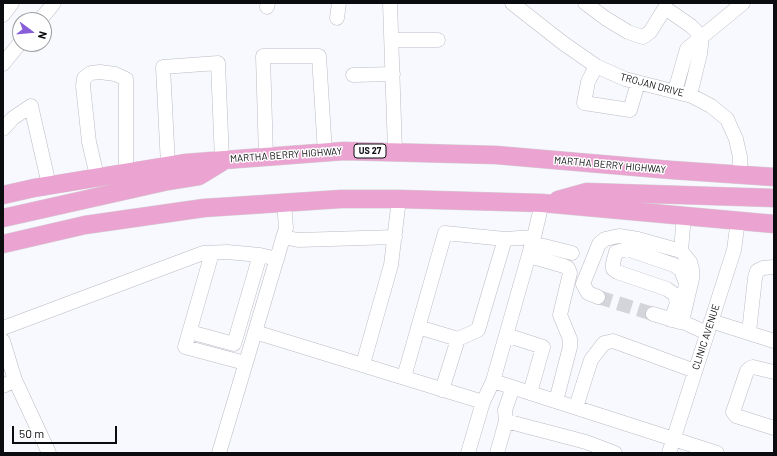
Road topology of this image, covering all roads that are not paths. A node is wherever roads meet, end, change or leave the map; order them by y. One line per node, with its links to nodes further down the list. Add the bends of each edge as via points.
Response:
1 (12, 3): 9 (street)
2 (54, 3): 8 (street)
3 (339, 3): 10 (street)
4 (390, 3): 12 (street)
5 (513, 3): 16 (street, TROJAN DRIVE)
6 (586, 3): 11 (street, via 628,32 643,37 650,32 666,8)
7 (743, 3): 11 (street)
8 (47, 12)
9 (3, 15)
10 (337, 18)
11 (702, 37): 20 (street, via 687,49); 21 (street)
12 (392, 40): 13 (street); 17 (street)
13 (438, 40)
14 (13, 52): 15 (street)
15 (3, 64)
16 (596, 66): 19 (street, TROJAN DRIVE); 19 (street, via 588,82 584,103 630,110)
17 (393, 74): 18 (street); 23 (street)
18 (353, 75)
19 (638, 82): 20 (street, TROJAN DRIVE)
20 (675, 92): 21 (street, TROJAN DRIVE)
21 (690, 95): 29 (street, TROJAN DRIVE, via 711,106 727,119 736,139)
22 (3, 129): 32 (street, via 12,118 31,106)
23 (395, 152): 24 (main road, MARTHA BERRY HIGHWAY / US 27); 29 (main road, MARTHA BERRY HIGHWAY / US 27, via 496,155)
24 (325, 153): 25 (main road, MARTHA BERRY HIGHWAY / US 27); 25 (street, via 319,56 263,56)
25 (266, 157): 26 (main road, MARTHA BERRY HIGHWAY / US 27)
26 (224, 160): 27 (main road, MARTHA BERRY HIGHWAY / US 27); 27 (street, via 218,63 163,67); 40 (main road, via 200,176)
27 (168, 165): 28 (main road, MARTHA BERRY HIGHWAY / US 27)
28 (126, 172): 30 (main road, MARTHA BERRY HIGHWAY / US 27); 30 (street, via 126,79 114,74 91,73 84,78 83,86 89,142)
29 (740, 174): 31 (main road, US 27); 34 (main road)
30 (97, 176): 32 (main road, MARTHA BERRY HIGHWAY / US 27)
31 (774, 177)
32 (49, 185): 33 (main road, MARTHA BERRY HIGHWAY / US 27)
33 (3, 195)
34 (739, 196): 35 (main road); 38 (main road, via 587,192); 41 (main road)
35 (774, 198)
36 (399, 199): 37 (main road, via 341,199); 38 (main road); 44 (street)
37 (284, 203): 43 (street, via 286,228); 46 (main road, via 174,212 85,225)
38 (544, 203): 39 (main road); 47 (street)
39 (684, 216): 41 (main road); 48 (street)
40 (3, 218)
41 (738, 220): 42 (main road); 60 (street, CLINIC AVENUE, via 734,250)
42 (774, 224)
43 (283, 237): 44 (street, via 298,240); 52 (street)
44 (395, 237): 72 (street, via 391,265)
45 (505, 239): 47 (street); 59 (street, via 445,233); 66 (street, via 478,330)
46 (3, 244)
47 (532, 245): 50 (street); 65 (street); 81 (street, via 568,268 570,273 560,315 570,339 570,348)
48 (680, 250): 54 (street, via 619,236 605,239 599,244 583,284 585,290); 58 (street, via 690,262 692,269 683,317)
49 (212, 253): 51 (street); 61 (street, via 203,253); 62 (street)
50 (572, 254)
51 (260, 255): 52 (street); 69 (street)
52 (277, 259): 63 (street)
53 (774, 267): 64 (street, via 757,271)
54 (598, 297)
55 (677, 302): 55 (street, via 675,295 667,289 613,269 612,263 616,252 627,249 674,265 681,270 686,283 685,290); 57 (street)
56 (653, 314): 57 (street)
57 (671, 320): 58 (street)
58 (685, 324): 60 (street)
59 (418, 327): 66 (street); 75 (street)
60 (709, 327): 64 (street); 73 (street, CLINIC AVENUE)
61 (3, 328)
62 (190, 332): 69 (street); 71 (street, via 185,347)
63 (255, 332): 70 (street); 72 (street)
64 (749, 332): 68 (street)
65 (506, 335): 76 (street); 80 (street, via 543,346)
66 (458, 339): 79 (street)
67 (3, 341): 77 (street)
68 (774, 341)
69 (234, 344): 70 (street)
70 (250, 349): 71 (street)
71 (245, 363): 88 (street)
72 (363, 364): 75 (street)
73 (695, 371): 83 (street, via 613,341 604,343 591,360); 86 (street, CLINIC AVENUE)
74 (774, 372): 85 (street, via 750,368 733,412 736,416)
75 (404, 377): 79 (street)
76 (493, 381): 78 (street); 82 (street)
77 (9, 383): 87 (street)
78 (513, 388): 80 (street); 84 (street, via 505,410)
79 (442, 390): 82 (street)
80 (530, 393): 81 (street)
81 (556, 401): 83 (street)
82 (483, 402): 89 (street)
83 (576, 407): 86 (street)
84 (506, 421): 90 (street); 91 (street, via 586,442)
85 (774, 428)
86 (674, 438): 92 (street, CLINIC AVENUE); 93 (street)
87 (49, 453)
88 (219, 453)
89 (468, 453)
90 (497, 453)
91 (615, 453)
92 (669, 453)
93 (717, 453)

